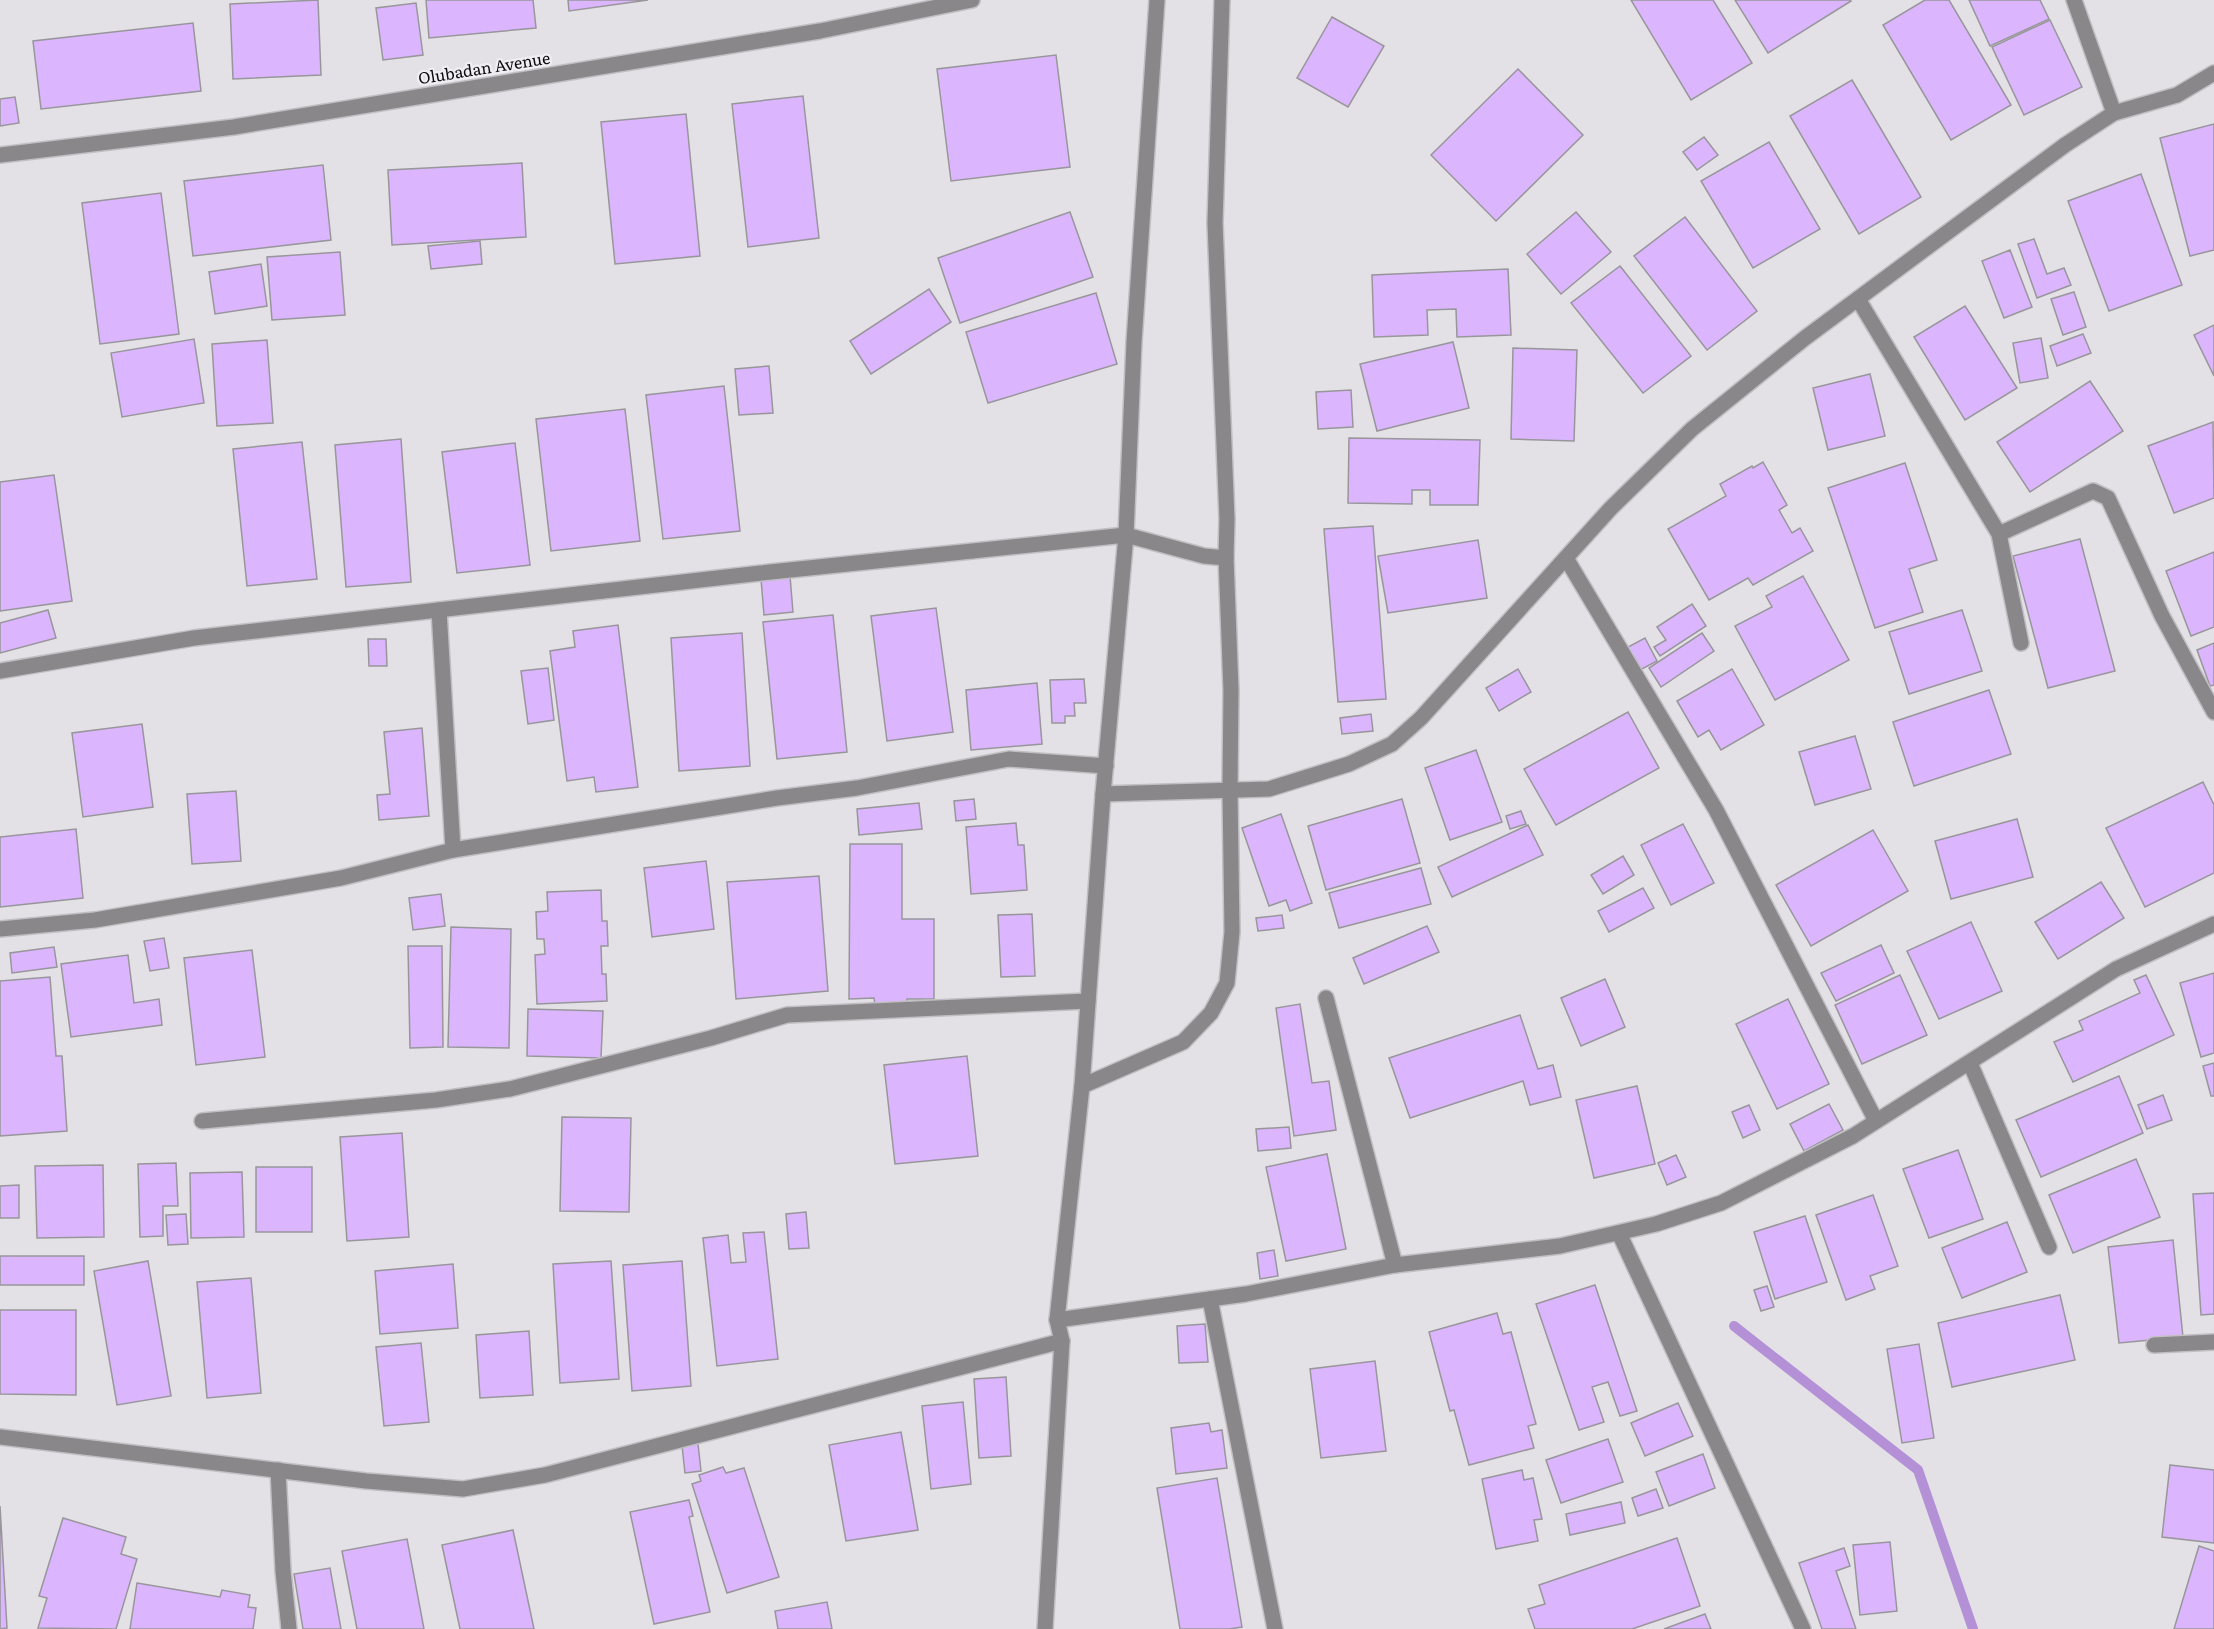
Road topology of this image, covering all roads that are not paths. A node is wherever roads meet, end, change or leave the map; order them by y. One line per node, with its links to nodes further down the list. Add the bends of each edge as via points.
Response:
1 (972, 0): 7 (street, Olubadan Avenue, via 820,31 234,127)
2 (1156, 0): 10 (street)
3 (1222, 0): 11 (street, via 1215,223)
4 (2074, 0): 6 (street)
5 (2214, 73): 6 (street, via 2177,95)
6 (2114, 113): 8 (street)
7 (0, 155)
8 (1858, 299): 9 (street); 12 (street, via 1692,429)
9 (1999, 534): 14 (street); 16 (street, via 2093,491 2108,498 2162,616)
10 (1126, 535): 11 (street); 13 (street); 17 (street)
11 (1226, 558): 18 (street)
12 (1566, 558): 18 (street, via 1392,744 1349,764 1269,789); 28 (street, via 1716,810)
13 (439, 610): 15 (street, via 194,638); 20 (street)
14 (2021, 643)
15 (0, 671)
16 (2214, 711)
17 (1106, 766): 19 (street); 20 (street, via 1009,759 857,788)
18 (1230, 790): 19 (street); 26 (street, via 1232,932 1227,983 1211,1012 1183,1042)
19 (1103, 794): 24 (street)
20 (453, 850): 22 (street, via 329,880 95,920)
21 (2214, 924): 25 (street, via 2116,969)
22 (0, 928)
23 (1326, 998): 31 (street)
24 (1088, 1001): 26 (street); 27 (street, via 787,1015 510,1089 436,1100)
25 (1970, 1063): 28 (street); 30 (street)
26 (1082, 1086): 33 (street)
27 (202, 1121)
28 (1876, 1121): 29 (street, via 1721,1203)
29 (1618, 1233): 31 (street, via 1560,1246); 42 (street)
30 (2049, 1247)
31 (1395, 1265): 32 (street)
32 (1210, 1299): 33 (street); 41 (street)
33 (1057, 1320): 34 (street)
34 (1062, 1341): 38 (street, via 546,1475 463,1489); 40 (street)
35 (2214, 1342): 36 (street)
36 (2154, 1345)
37 (0, 1437): 38 (street)
38 (278, 1470): 39 (street)
39 (289, 1629)
40 (1045, 1629)
41 (1275, 1629)
42 (1803, 1629)

